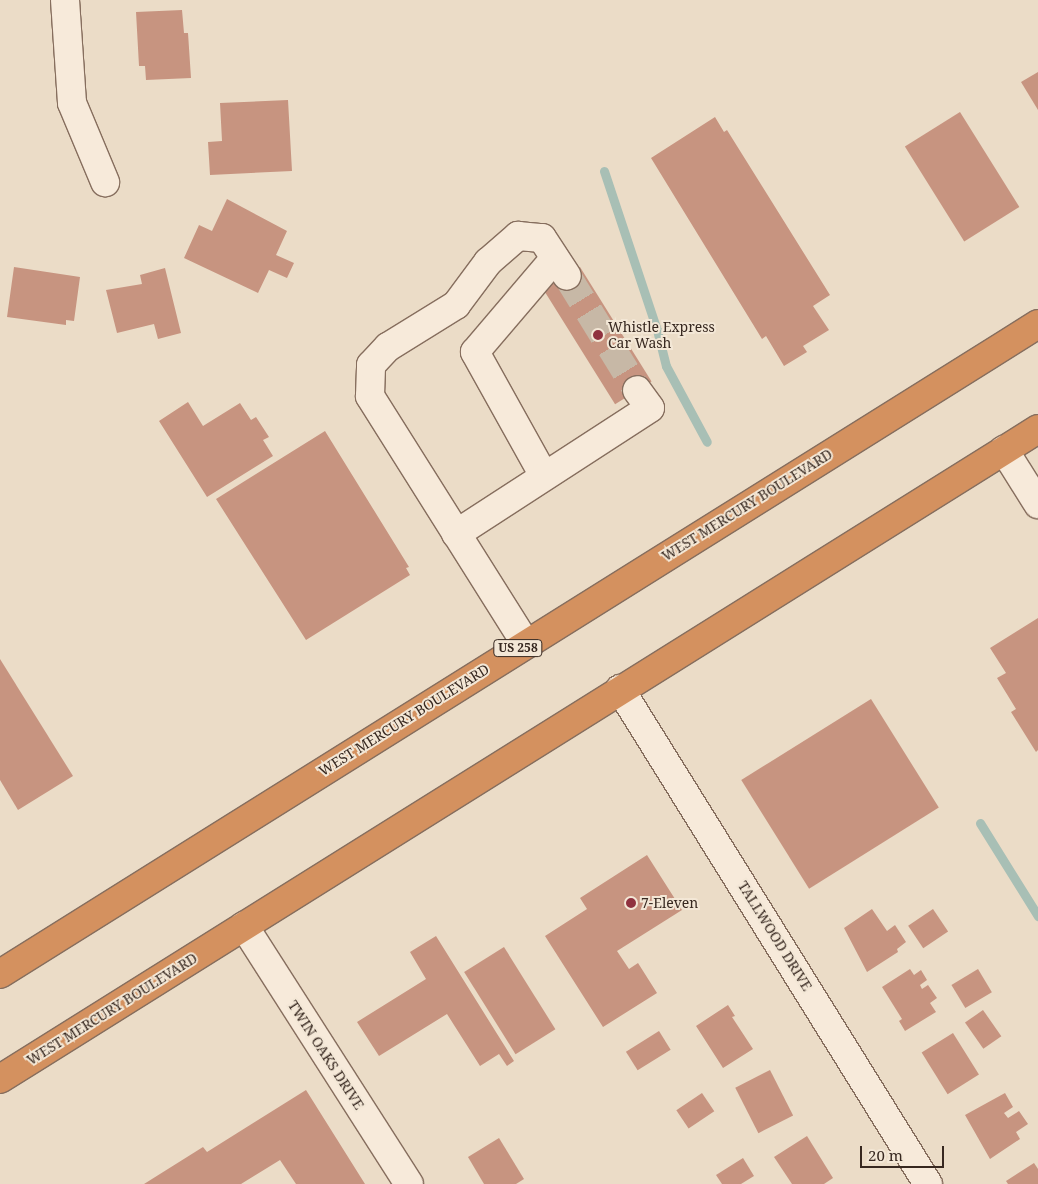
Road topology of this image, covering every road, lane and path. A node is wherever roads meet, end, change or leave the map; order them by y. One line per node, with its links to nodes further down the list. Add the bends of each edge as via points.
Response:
1 (65, 0): 2 (street, via 72,103)
2 (105, 182)
3 (1038, 324): 10 (highway, WEST MERCURY BOULEVARD / US 258)
4 (644, 399): 7 (street)
5 (1038, 429): 6 (highway, WEST MERCURY BOULEVARD)
6 (1004, 450): 8 (street); 11 (highway, WEST MERCURY BOULEVARD)
7 (544, 476): 9 (street); 9 (street, via 475,352 561,267 542,238 518,236 488,262 456,304 388,347 371,365 370,396)
8 (1038, 504)
9 (456, 534): 10 (street)
10 (526, 644): 13 (highway, WEST MERCURY BOULEVARD / US 258)
11 (620, 689): 12 (highway, WEST MERCURY BOULEVARD); 16 (street, TALLWOOD DRIVE)
12 (244, 926): 14 (highway, WEST MERCURY BOULEVARD); 15 (street, TWIN OAKS DRIVE)
13 (0, 974)
14 (0, 1079)
15 (409, 1184)
16 (928, 1184)

